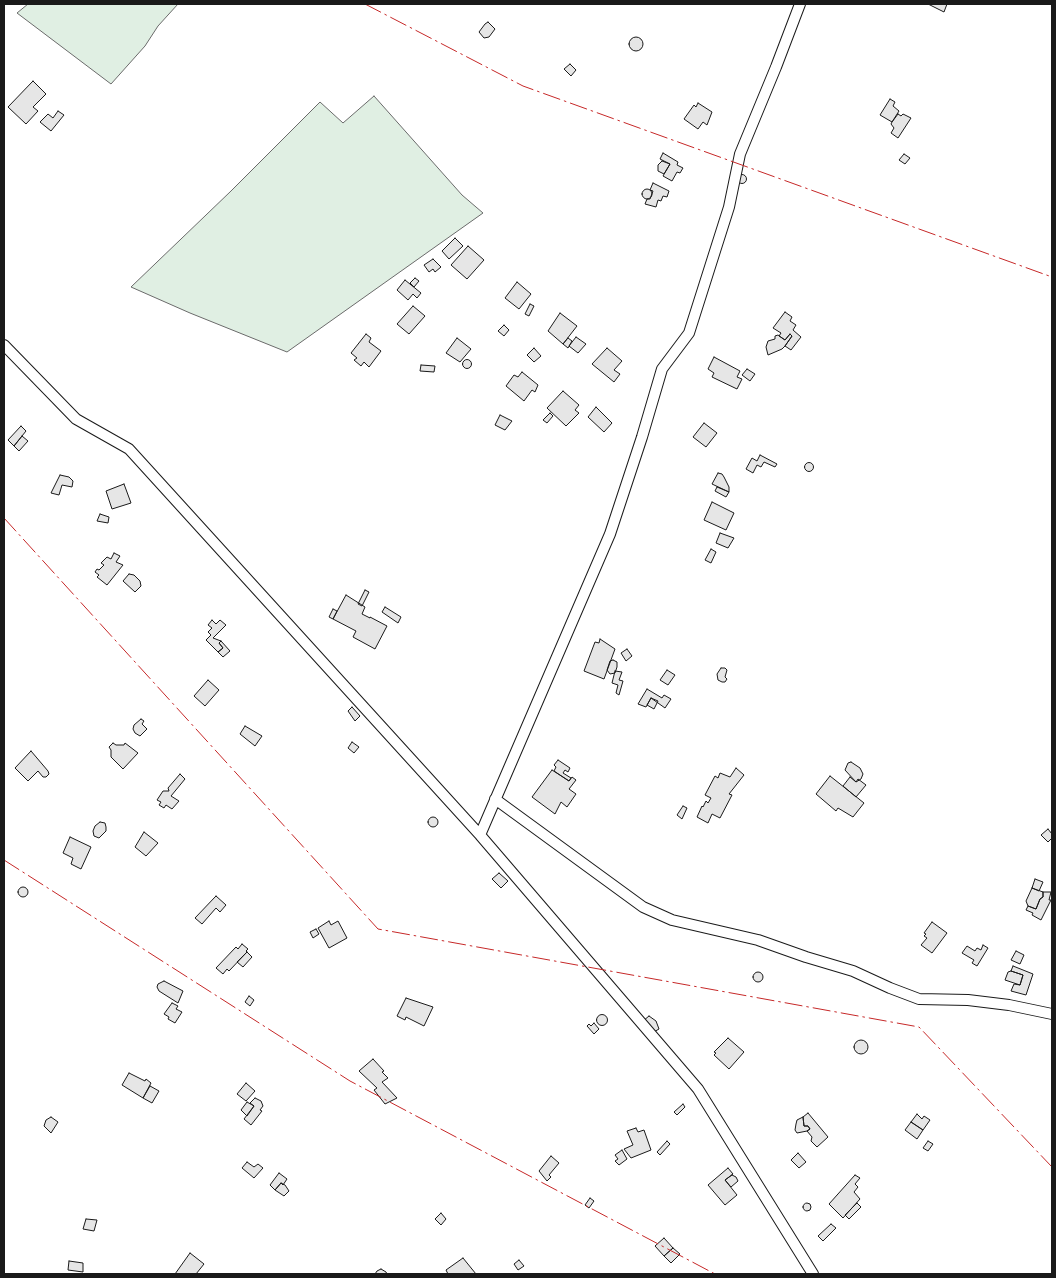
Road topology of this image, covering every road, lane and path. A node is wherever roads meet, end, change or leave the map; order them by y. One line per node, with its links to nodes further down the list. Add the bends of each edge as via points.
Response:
1 (800, 4): 3 (street, via 740,154 729,207 689,333 662,369 610,534)
2 (4, 345): 4 (street, via 76,419 129,448)
3 (495, 799): 4 (street); 5 (street, via 643,907 672,920 758,940 853,971 919,999 968,1000)
4 (480, 835): 6 (street, via 698,1089)
5 (1052, 1014)
6 (813, 1274)

